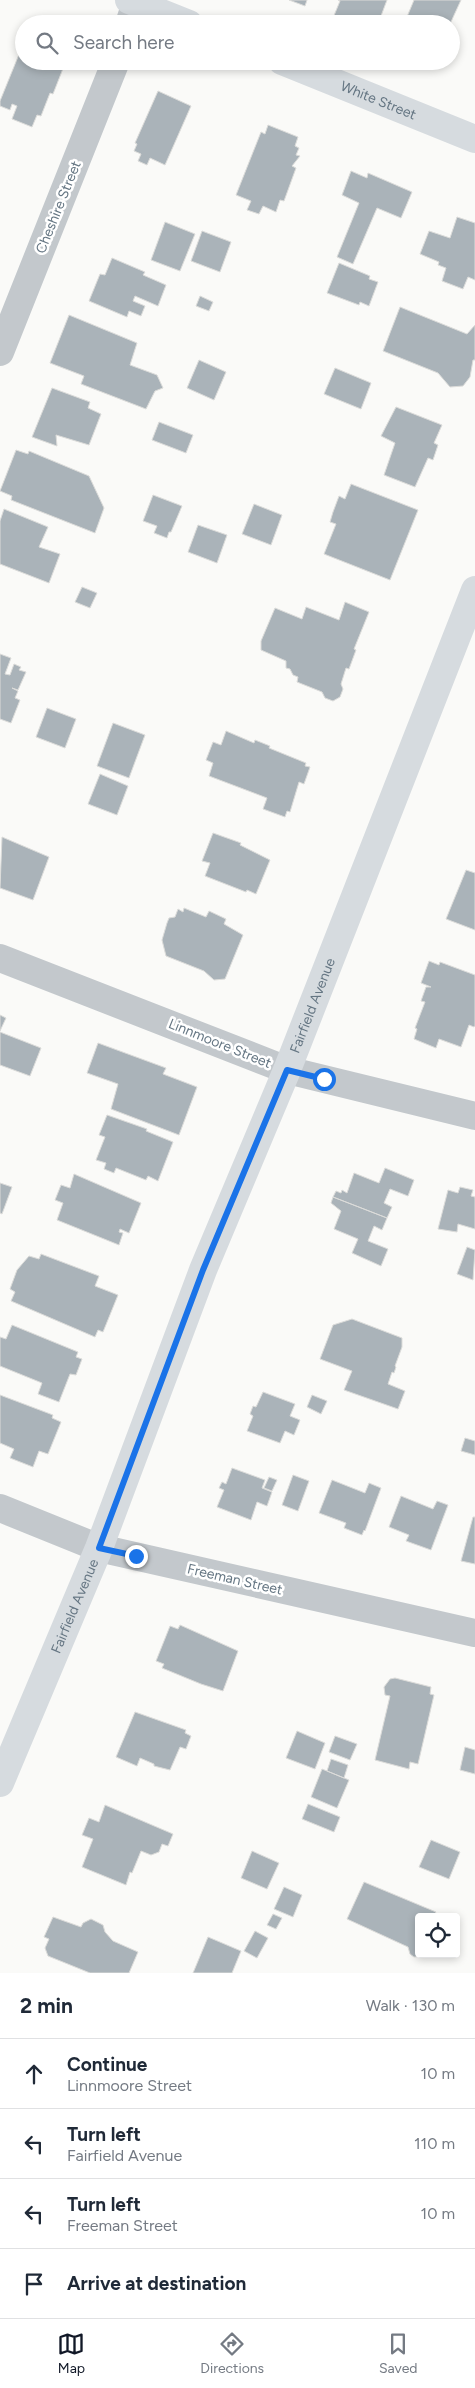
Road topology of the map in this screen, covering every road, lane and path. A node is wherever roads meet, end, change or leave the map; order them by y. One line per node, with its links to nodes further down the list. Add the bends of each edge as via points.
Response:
1 (133, 7): 2 (main road)
2 (159, 15)
3 (112, 70): 6 (street, Cheshire Street)
4 (304, 70): 5 (main road, White Street)
5 (475, 139)
6 (0, 352)
7 (475, 590): 9 (main road, Fairfield Avenue)
8 (0, 958): 9 (street, Linnmoore Street)
9 (287, 1070): 10 (street, Linnmoore Street); 12 (main road, Fairfield Avenue, via 199,1279)
10 (475, 1116)
11 (0, 1508): 12 (street, Freeman Street)
12 (99, 1548): 13 (street, Freeman Street); 14 (main road, Fairfield Avenue)
13 (475, 1634)
14 (0, 1783)

